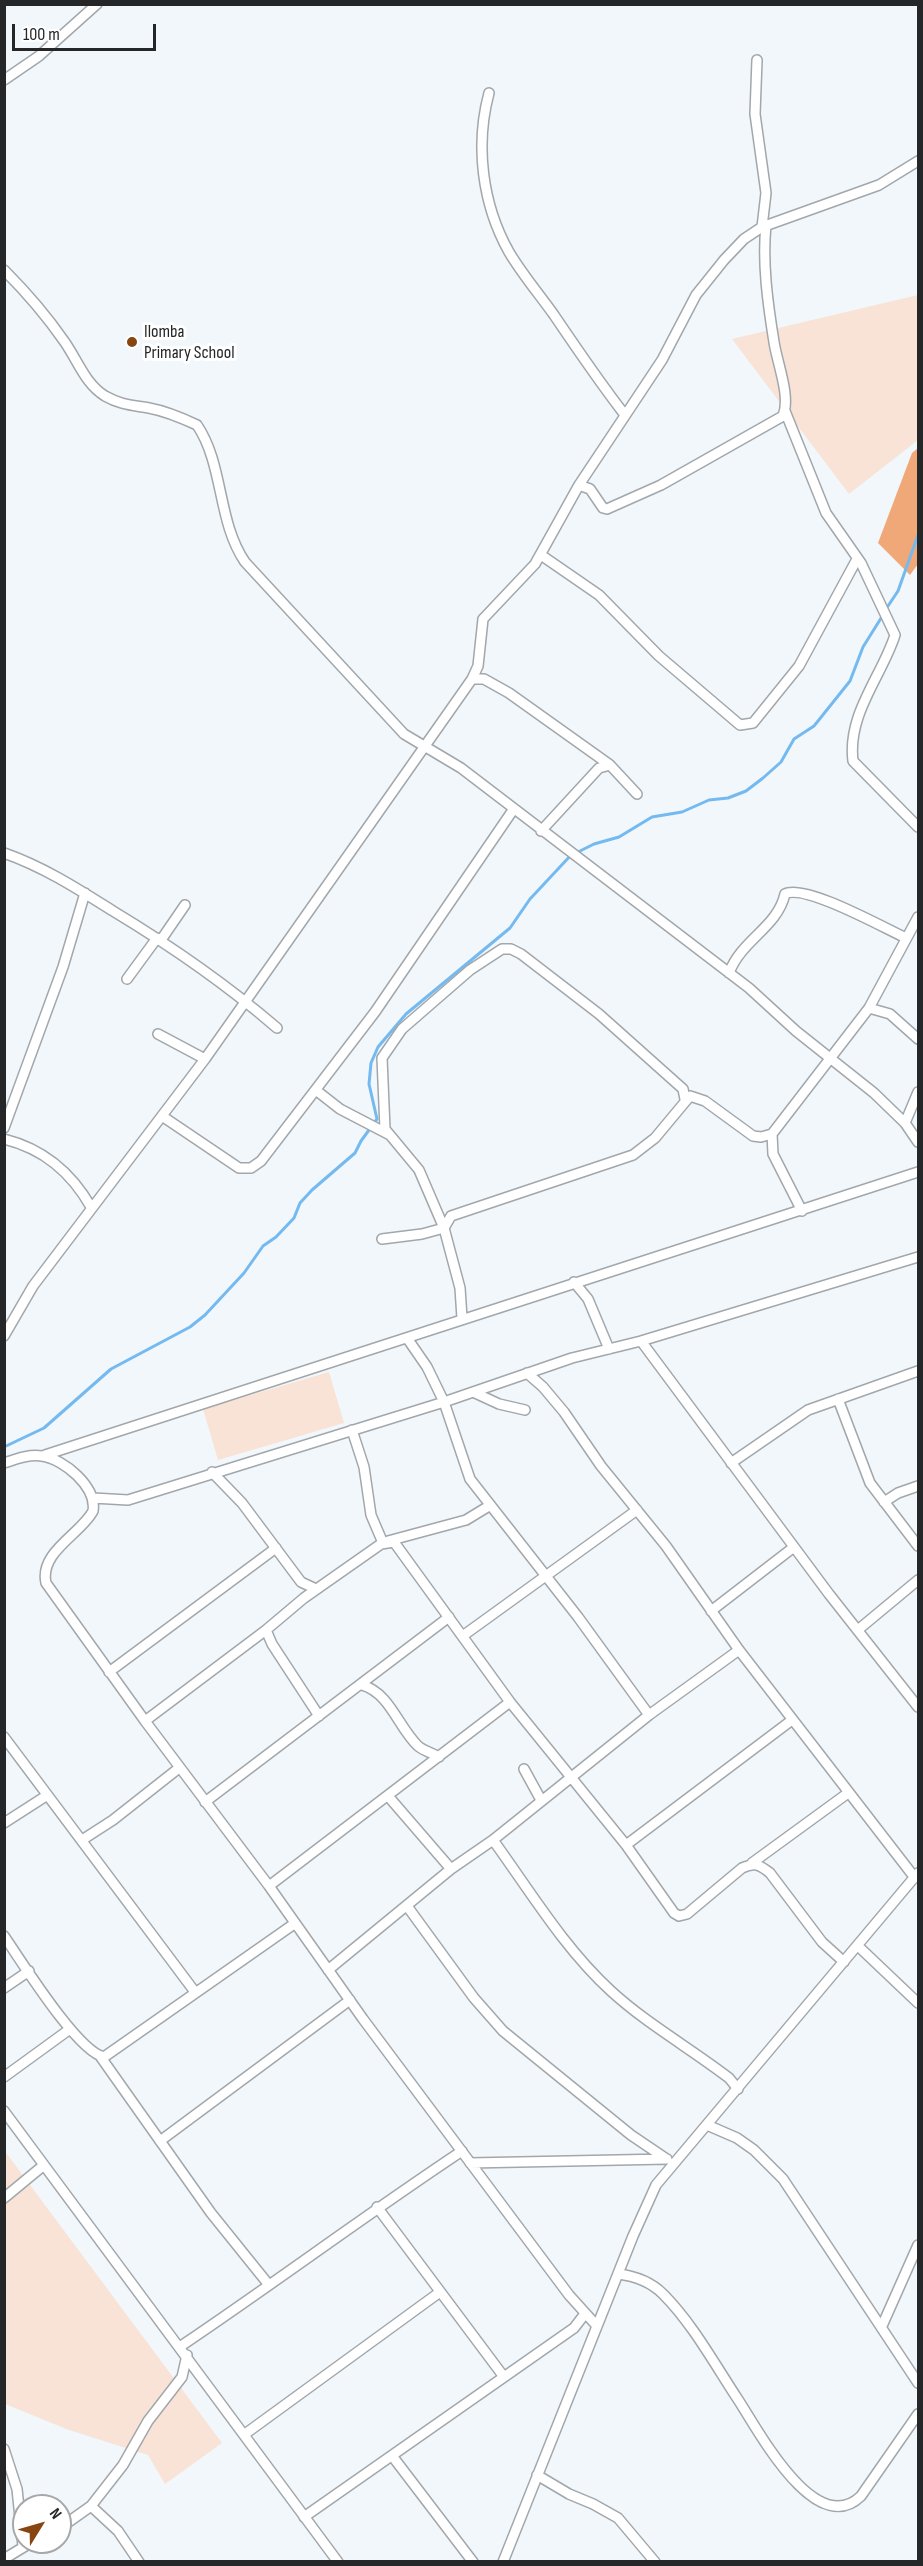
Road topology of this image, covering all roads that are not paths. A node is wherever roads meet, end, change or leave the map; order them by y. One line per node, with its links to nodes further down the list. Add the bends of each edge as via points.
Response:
1 (97, 4): 3 (street, via 39,56)
2 (757, 60): 6 (street, via 755,114 766,193)
3 (4, 80)
4 (489, 93): 9 (street, via 482,119 484,175 500,236)
5 (918, 161): 6 (street, via 879,185)
6 (764, 226): 8 (street, via 768,290); 9 (street, via 744,239 708,278)
7 (4, 270): 14 (street, via 36,303 66,342 91,385 102,394 133,408 156,410 197,425 209,452 229,529 244,562 398,728)
8 (785, 411): 10 (street, via 768,427 661,485 607,509 590,489); 12 (street, via 826,513)
9 (626, 415): 10 (street)
10 (579, 485): 11 (street)
11 (541, 555): 12 (street, via 599,595 659,656 740,725 753,723 798,666); 13 (street, via 483,619)
12 (858, 559): 18 (street, via 896,635 860,709 852,759)
13 (472, 679): 14 (street); 15 (street, via 495,683)
14 (424, 746): 17 (street, via 461,768); 28 (street)
15 (610, 765): 16 (street); 19 (street, via 599,768)
16 (637, 794)
17 (513, 810): 19 (street); 35 (street)
18 (918, 827)
19 (541, 831): 26 (street)
20 (4, 853): 21 (street)
21 (85, 893): 25 (street); 38 (street, via 63,967)
22 (185, 905): 25 (street)
23 (918, 917): 24 (street)
24 (906, 938): 26 (street, via 822,899 792,891 785,894 779,914 737,956); 29 (street)
25 (159, 939): 27 (street); 28 (street)
26 (729, 973): 34 (street)
27 (127, 979)
28 (245, 1000): 30 (street); 33 (street)
29 (869, 1008): 32 (street, via 890,1014); 34 (street)
30 (277, 1028)
31 (158, 1034): 33 (street)
32 (918, 1039)
33 (205, 1059): 39 (street)
34 (830, 1059): 40 (street); 43 (street)
35 (317, 1091): 39 (street, via 273,1148 256,1166 247,1169 230,1163); 42 (street, via 340,1109)
36 (918, 1092): 40 (street)
37 (686, 1099): 42 (street, via 684,1089 599,1014 521,954 502,949 431,1003 388,1046 381,1068 384,1125); 43 (street, via 690,1096 705,1101 753,1136); 49 (street, via 655,1138 633,1155 455,1213)
38 (9, 1106): 41 (street)
39 (162, 1116): 47 (street)
40 (905, 1123): 45 (street)
41 (4, 1128)
42 (388, 1134): 49 (street, via 419,1170)
43 (772, 1134): 48 (street, via 773,1154)
44 (4, 1139): 47 (street, via 27,1146 66,1172)
45 (918, 1142)
46 (918, 1172): 48 (street)
47 (91, 1207): 54 (street, via 33,1286)
48 (802, 1210): 52 (street)
49 (444, 1228): 50 (street); 53 (street, via 460,1288)
50 (382, 1239)
51 (918, 1257): 56 (street)
52 (574, 1282): 53 (street); 57 (street, via 588,1299)
53 (462, 1318): 55 (street)
54 (4, 1336)
55 (407, 1338): 62 (street); 65 (street)
56 (641, 1341): 57 (street); 67 (street)
57 (609, 1349): 59 (street)
58 (918, 1371): 61 (street)
59 (527, 1373): 60 (street); 73 (street, via 554,1400)
60 (473, 1392): 62 (street); 63 (street)
61 (838, 1399): 67 (street, via 808,1410); 71 (street, via 870,1483)
62 (444, 1402): 64 (street); 72 (street, via 467,1474)
63 (525, 1410)
64 (352, 1430): 68 (street); 74 (street, via 364,1467 371,1515)
65 (43, 1456): 66 (street, via 26,1456); 70 (street, via 69,1468)
66 (4, 1463)
67 (731, 1463): 76 (street)
68 (213, 1472): 70 (street, via 128,1500); 77 (street)
69 (918, 1486): 71 (street, via 898,1492)
70 (93, 1498): 89 (street, via 90,1518 52,1558 45,1576 46,1583)
71 (884, 1502): 75 (street)
72 (489, 1506): 74 (street, via 466,1520); 78 (street)
73 (637, 1510): 78 (street); 83 (street)
74 (386, 1542): 81 (street); 84 (street, via 398,1545)
75 (918, 1546)
76 (794, 1547): 83 (street); 85 (street)
77 (276, 1548): 80 (street); 89 (street)
78 (545, 1575): 87 (street); 93 (street)
79 (918, 1580): 85 (street)
80 (301, 1582): 81 (street); 82 (street)
81 (316, 1589): 82 (street)
82 (304, 1598): 86 (street)
83 (711, 1611): 88 (street)
84 (449, 1617): 87 (street); 90 (street)
85 (859, 1629): 92 (street)
86 (266, 1630): 94 (street); 96 (street)
87 (464, 1635): 91 (street)
88 (739, 1650): 93 (street); 95 (street)
89 (109, 1672): 96 (street)
90 (362, 1685): 94 (street); 98 (street, via 381,1696 417,1744)
91 (510, 1702): 98 (street); 101 (street)
92 (918, 1707)
93 (649, 1715): 101 (street)
94 (319, 1716): 106 (street)
95 (792, 1720): 102 (street); 110 (street)
96 (145, 1721): 99 (street)
97 (4, 1737): 103 (street)
98 (439, 1757): 104 (street)
99 (180, 1768): 106 (street); 109 (street)
100 (524, 1769): 105 (street)
101 (569, 1777): 105 (street); 110 (street)
102 (848, 1792): 111 (street); 113 (street)
103 (46, 1796): 107 (street); 109 (street)
104 (388, 1796): 112 (street); 114 (street)
105 (541, 1800): 108 (street)
106 (205, 1802): 114 (street)
107 (4, 1823)
108 (493, 1839): 112 (street); 129 (street, via 597,1977 637,2013 729,2078)
109 (82, 1840): 123 (street)
110 (626, 1845): 111 (street, via 662,1899 679,1916 687,1914)
111 (752, 1863): 119 (street, via 770,1874 822,1942)
112 (451, 1869): 115 (street)
113 (917, 1875): 118 (street)
114 (269, 1886): 116 (street)
115 (407, 1906): 120 (street); 134 (street, via 503,2031 631,2134)
116 (294, 1924): 120 (street); 123 (street)
117 (4, 1936): 121 (street)
118 (858, 1946): 119 (street); 125 (street)
119 (844, 1962): 129 (street)
120 (328, 1970): 124 (street)
121 (29, 1971): 122 (street); 126 (street)
122 (4, 1988)
123 (195, 1992): 127 (street, via 112,2053)
124 (350, 2000): 132 (street); 133 (street)
125 (918, 2003)
126 (70, 2029): 127 (street, via 91,2052); 128 (street)
127 (100, 2056): 132 (street)
128 (4, 2077)
129 (738, 2089): 131 (street)
130 (4, 2111): 136 (street)
131 (707, 2125): 134 (street); 145 (street, via 737,2138 783,2179)
132 (160, 2141): 141 (street)
133 (462, 2151): 135 (street); 138 (street)
134 (670, 2160): 135 (street); 140 (street)
135 (470, 2163): 143 (street)
136 (44, 2165): 137 (street); 146 (street)
137 (4, 2198)
138 (377, 2207): 141 (street); 142 (street)
139 (918, 2245): 145 (street)
140 (618, 2274): 144 (street); 150 (street, via 647,2282 663,2293 780,2465 803,2489 828,2504 856,2502)
141 (269, 2285): 146 (street)
142 (440, 2292): 148 (street); 151 (street)
143 (584, 2315): 144 (street); 148 (street, via 574,2328)
144 (597, 2326): 154 (street)
145 (882, 2326): 149 (street)
146 (181, 2346): 147 (street)
147 (188, 2355): 151 (street); 156 (street, via 182,2377 154,2413 133,2452)
148 (504, 2377): 153 (street)
149 (918, 2383)
150 (918, 2414)
151 (244, 2434): 157 (street)
152 (4, 2449): 155 (street)
153 (393, 2457): 157 (street); 161 (street)
154 (537, 2475): 162 (street); 163 (street, via 618,2518)
155 (18, 2494)
156 (91, 2506): 158 (street); 159 (street, via 118,2531)
157 (304, 2517): 160 (street)
158 (72, 2519)
159 (139, 2562)
160 (338, 2562)
161 (473, 2562)
162 (504, 2562)
163 (655, 2562)

